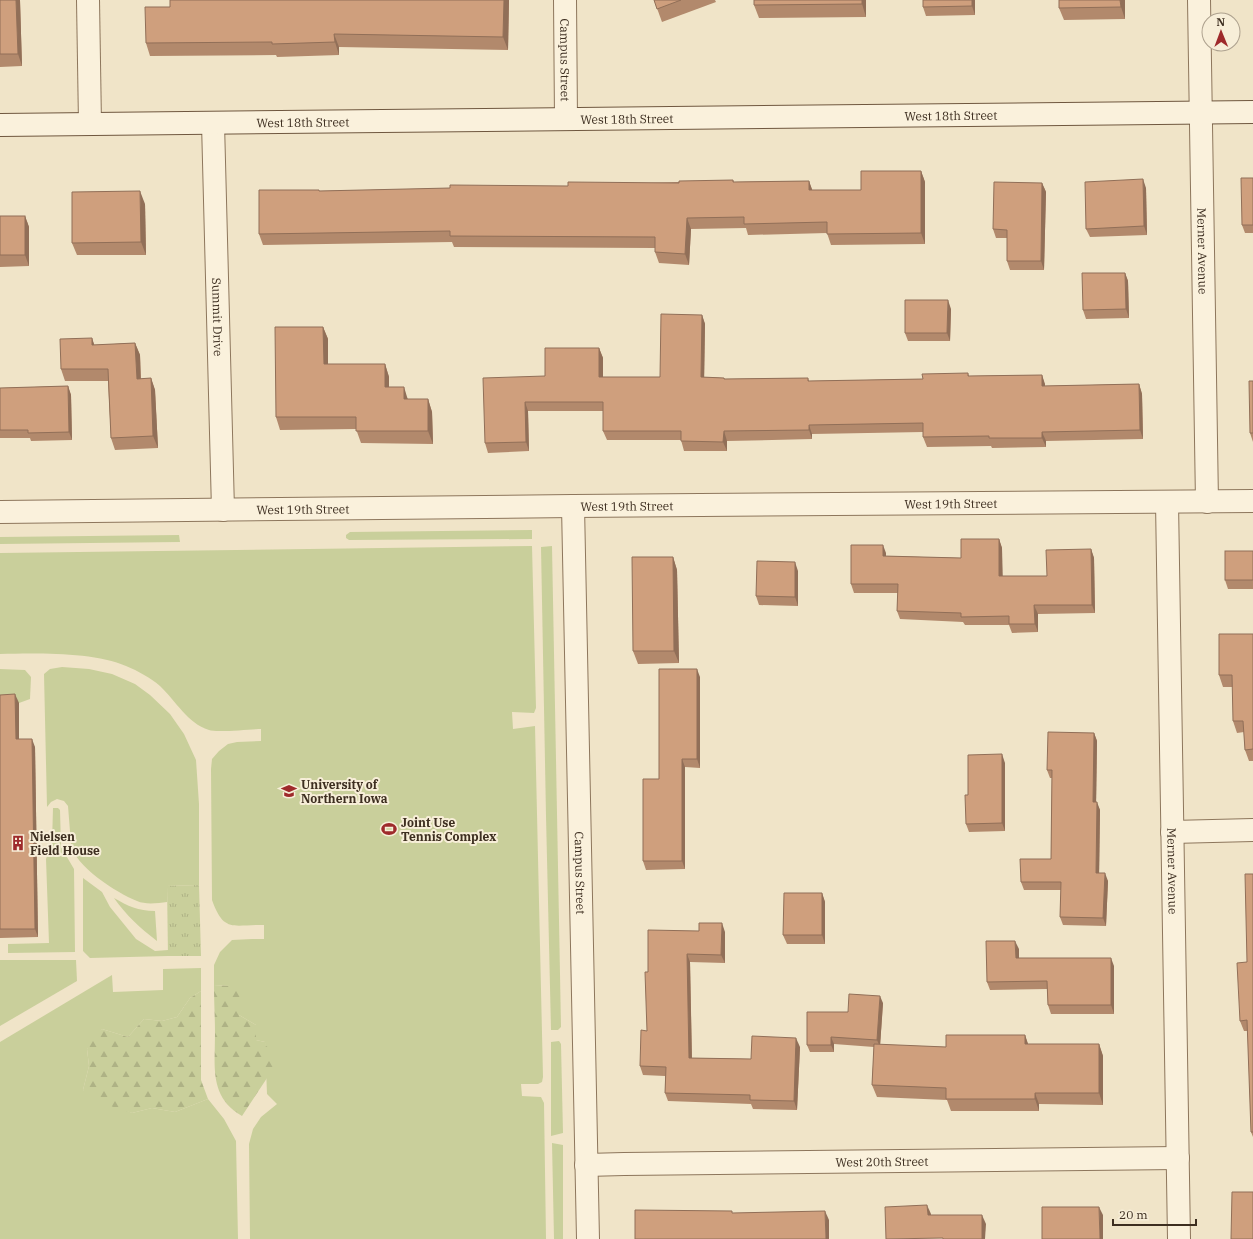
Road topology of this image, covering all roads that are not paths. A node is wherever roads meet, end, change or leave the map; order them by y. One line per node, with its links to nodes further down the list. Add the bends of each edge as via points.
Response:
1 (88, 0): 8 (street)
2 (564, 0): 6 (street, Campus Street)
3 (1199, 0): 4 (street, Merner Avenue)
4 (1200, 112): 5 (street, West 18th Street); 6 (street, West 18th Street); 12 (street, Merner Avenue)
5 (1253, 112)
6 (566, 119): 7 (street, West 18th Street)
7 (213, 123): 8 (street, West 18th Street); 14 (street, Summit Drive)
8 (90, 124): 9 (street, West 18th Street)
9 (0, 125)
10 (1253, 501): 12 (street, West 19th Street)
11 (1167, 502): 12 (street, West 19th Street); 13 (street, West 19th Street); 17 (street, Merner Avenue)
12 (1207, 502)
13 (573, 506): 14 (street, West 19th Street); 19 (street, Campus Street)
14 (223, 510): 15 (street, West 19th Street)
15 (0, 512)
16 (1253, 830): 17 (street)
17 (1172, 832): 18 (street, Merner Avenue)
18 (1178, 1158): 19 (street, West 20th Street); 21 (street, Merner Avenue)
19 (586, 1165): 20 (street, Campus Street)
20 (588, 1239)
21 (1179, 1239)

